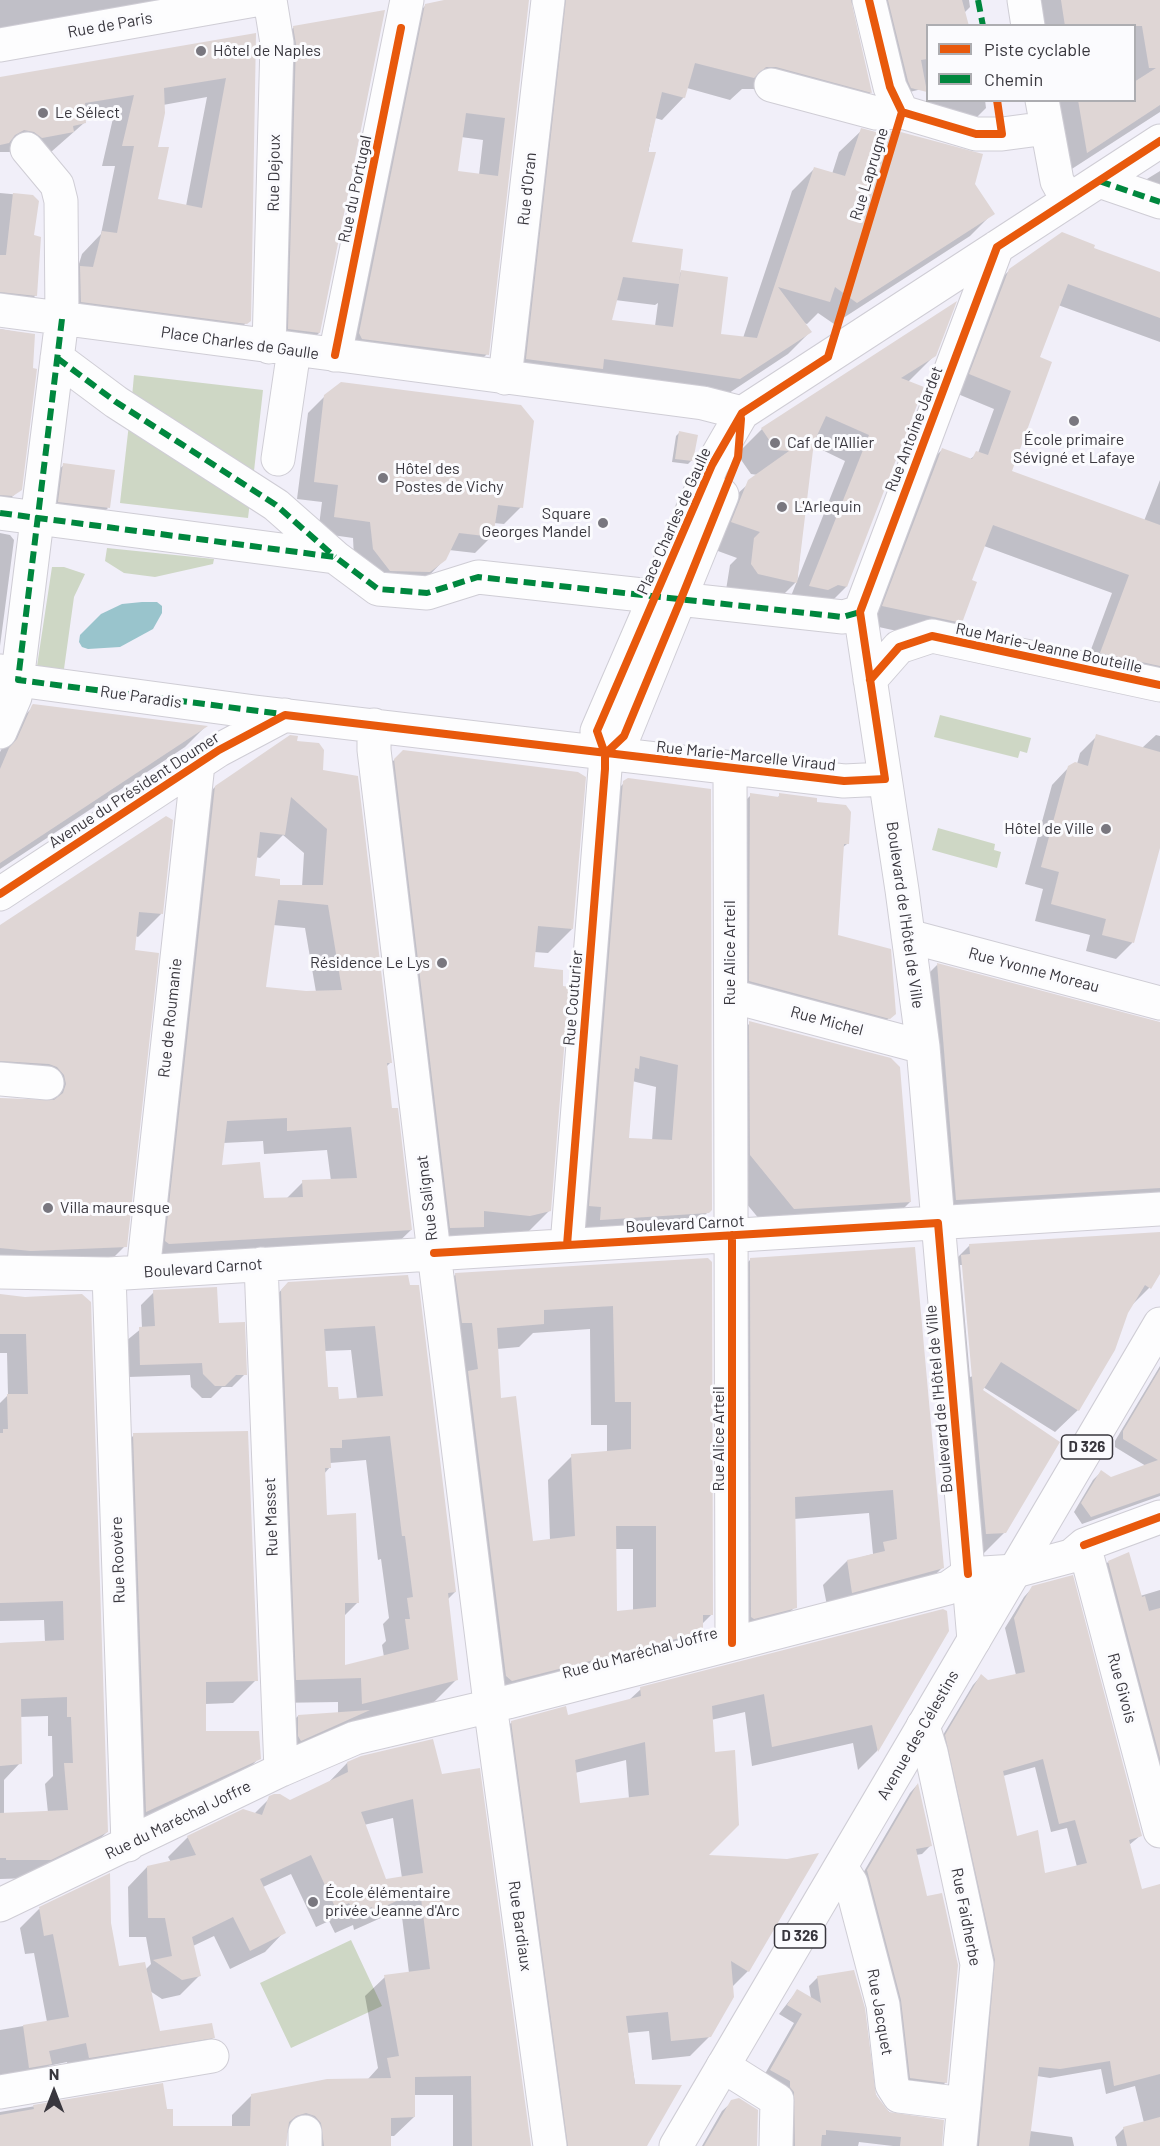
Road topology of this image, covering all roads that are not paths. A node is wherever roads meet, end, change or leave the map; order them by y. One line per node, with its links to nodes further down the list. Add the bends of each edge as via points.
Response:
1 (255, 0): 8 (street, Rue de Paris)
2 (270, 0): 20 (street, Rue Dejoux, via 277,43)
3 (407, 0): 21 (street, Rue du Portugal)
4 (548, 0): 23 (street, Rue d'Oran)
5 (869, 0): 10 (street, Rue Laprugne, via 890,87)
6 (1024, 0): 7 (street)
7 (1028, 24)
8 (0, 45)
9 (771, 85): 10 (street, via 876,113)
10 (902, 112): 11 (street, via 976,134 1002,134)
11 (1044, 114): 15 (street, via 1057,181)
12 (1160, 141): 14 (street)
13 (27, 149): 19 (street, via 57,185 61,201)
14 (1099, 181): 15 (street); 16 (street)
15 (1068, 201): 17 (street)
16 (1160, 202)
17 (997, 247): 24 (street); 30 (street, Rue Antoine Jardet)
18 (0, 310): 19 (street, Place Charles de Gaulle)
19 (62, 320): 20 (street, Place Charles de Gaulle); 22 (street)
20 (281, 348): 21 (street, Place Charles de Gaulle); 25 (street, Rue Dejoux)
21 (335, 355): 23 (street, Place Charles de Gaulle)
22 (57, 358): 27 (street); 28 (street, Place Charles de Gaulle, via 116,402 276,505)
23 (505, 378): 24 (street, Place Charles de Gaulle, via 703,404)
24 (742, 413): 29 (street, Place Charles de Gaulle, via 738,457)
25 (278, 459)
26 (0, 513): 27 (street, Place Charles de Gaulle)
27 (37, 517): 28 (street, Place Charles de Gaulle); 31 (street)
28 (334, 557): 29 (street, Place Charles de Gaulle, via 378,589 427,593 478,577)
29 (667, 598): 30 (street); 37 (street, Place Charles de Gaulle, via 624,736)
30 (860, 617): 32 (street, Boulevard de l'Hôtel de Ville)
31 (9, 676): 34 (street, Rue Paradis); 36 (street, via 15,697)
32 (870, 680): 33 (street, Rue Marie-Jeanne Bouteille, via 899,647 932,636); 40 (street, Boulevard de l'Hôtel de Ville)
33 (1160, 685)
34 (285, 715): 35 (street); 38 (street, Avenue du Président Doumer)
35 (374, 725): 37 (street); 52 (street, Rue Salignat)
36 (0, 732)
37 (605, 754): 39 (street, Rue Marie-Marcelle Viraud); 51 (street, Rue Couturier)
38 (198, 764): 41 (street, Avenue du Président Doumer); 55 (street, Rue de Roumanie)
39 (730, 768): 40 (street, Rue Marie-Marcelle Viraud, via 844,781); 43 (street, Rue Alice Arteil)
40 (885, 779): 42 (street, Boulevard de l'Hôtel de Ville)
41 (0, 894)
42 (908, 936): 44 (street, Rue Yvonne Moreau); 45 (street, Boulevard de l'Hôtel de Ville)
43 (730, 996): 45 (street, Rue Michel); 50 (street, Rue Alice Arteil)
44 (1160, 1003)
45 (923, 1047): 49 (street, Boulevard de l'Hôtel de Ville)
46 (0, 1079): 47 (street)
47 (47, 1083)
48 (1160, 1209): 49 (street, Boulevard Carnot)
49 (938, 1223): 50 (street, Boulevard Carnot); 62 (street, Boulevard de l'Hôtel de Ville)
50 (732, 1235): 51 (street, Boulevard Carnot); 64 (street, Rue Alice Arteil)
51 (567, 1245): 52 (street, Boulevard Carnot)
52 (434, 1253): 53 (street, Boulevard Carnot); 65 (street, Rue Salignat)
53 (261, 1264): 55 (street, Boulevard Carnot); 67 (street, Rue Masset)
54 (0, 1272): 56 (street, Boulevard Carnot)
55 (143, 1272): 56 (street, Boulevard Carnot)
56 (109, 1274): 69 (street, Rue Roovère)
57 (1160, 1324): 59 (street, Avenue des Célestins / D 326)
58 (1160, 1517): 60 (street, Rue du Maréchal Joffre)
59 (1039, 1530): 60 (street); 61 (street, Avenue des Célestins / D 326)
60 (1084, 1545): 61 (street, Rue du Maréchal Joffre, via 1071,1556); 68 (street, Rue Givois)
61 (1015, 1570): 62 (street, Rue du Maréchal Joffre); 63 (street, Avenue des Célestins / D 326)
62 (968, 1574): 63 (street, Boulevard de l'Hôtel de Ville); 64 (street, Rue du Maréchal Joffre, via 948,1588)
63 (974, 1640): 66 (street, Avenue des Célestins / D 326)
64 (732, 1643): 65 (street, Rue du Maréchal Joffre)
65 (490, 1706): 67 (street, Rue du Maréchal Joffre, via 355,1738); 76 (street, Rue Bardiaux)
66 (923, 1726): 70 (street, Avenue des Célestins / D 326); 75 (street, Rue Faidherbe, via 977,1964)
67 (281, 1770): 69 (street, Rue du Maréchal Joffre)
68 (1160, 1831)
69 (128, 1845): 71 (street, Rue du Maréchal Joffre)
70 (841, 1867): 73 (street, Avenue des Célestins / D 326); 75 (street, Rue Jacquet, via 851,1883 883,2005 892,2085 899,2096)
71 (0, 1905)
72 (212, 2056): 74 (street)
73 (723, 2066): 77 (street, Avenue des Célestins / D 326); 78 (street, via 777,2100)
74 (0, 2092)
75 (964, 2104): 79 (street, Rue Faidherbe)
76 (550, 2146)
77 (676, 2146)
78 (776, 2146)
79 (960, 2146)

